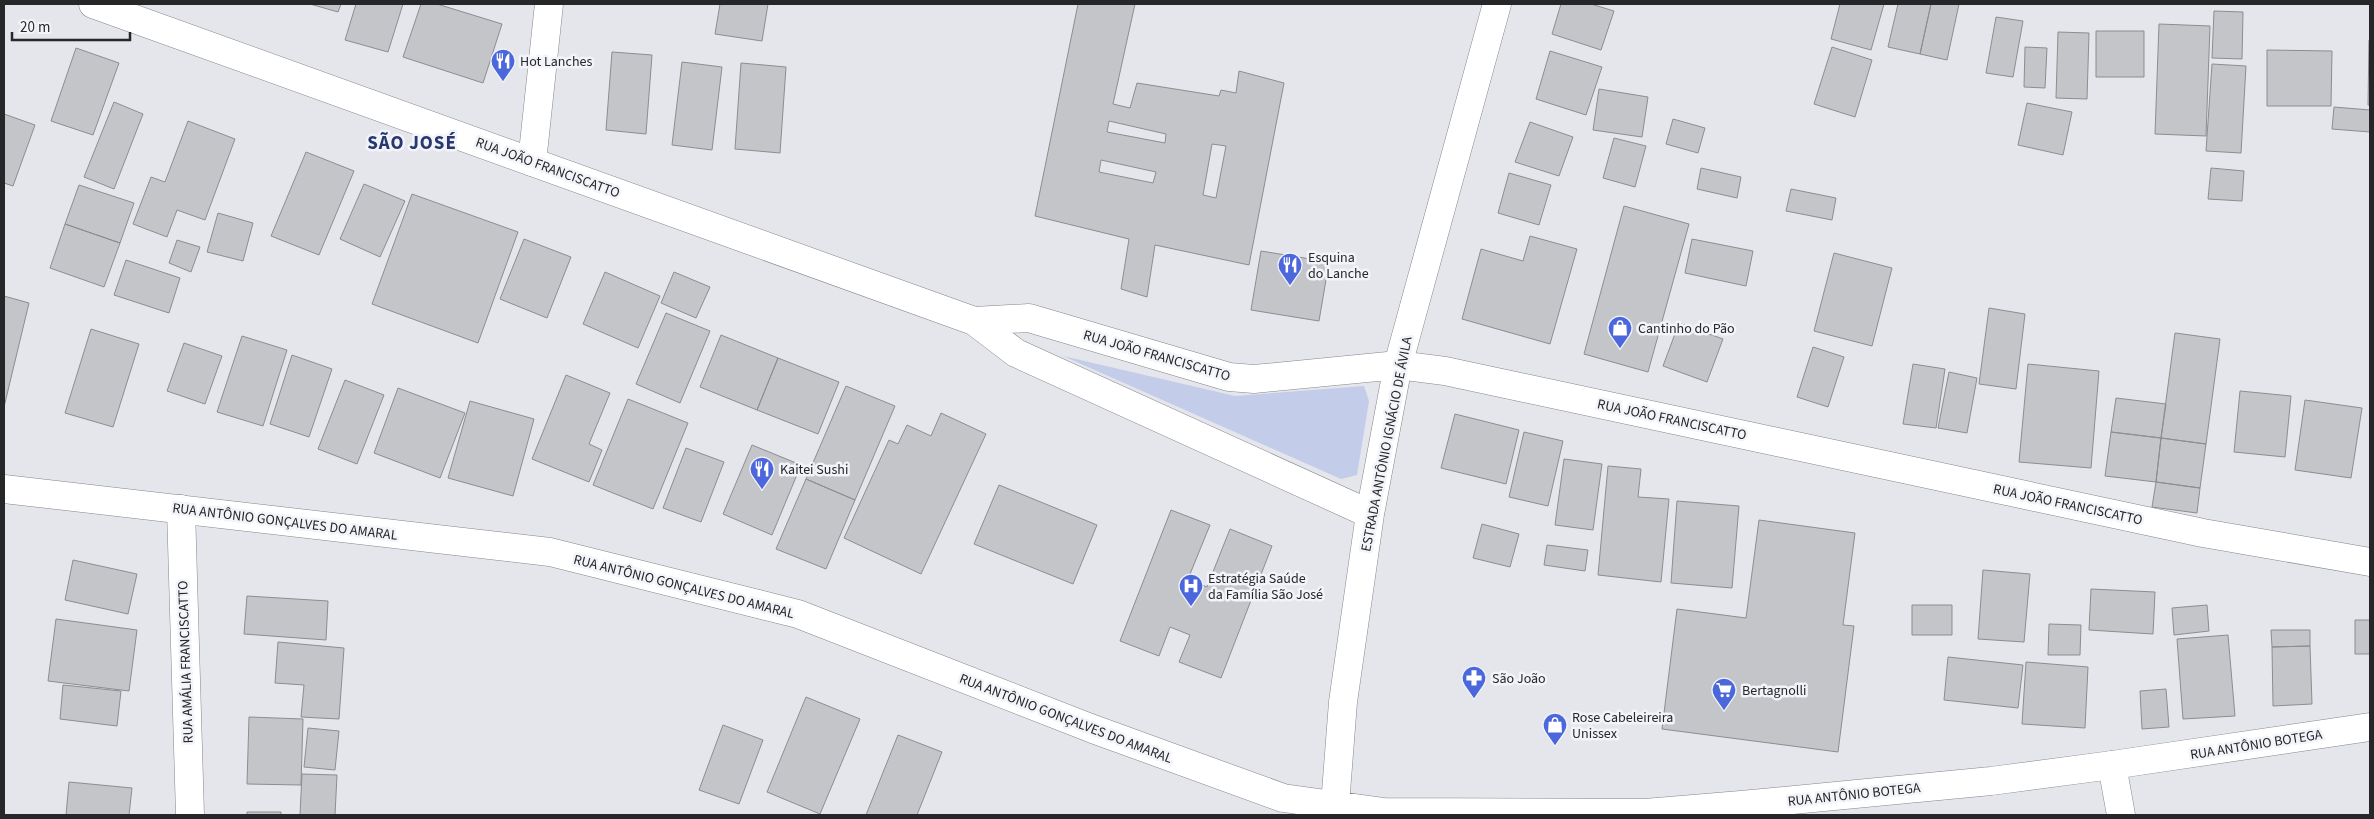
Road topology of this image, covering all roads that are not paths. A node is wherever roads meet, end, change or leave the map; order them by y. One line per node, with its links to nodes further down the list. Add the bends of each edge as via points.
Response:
1 (94, 4): 4 (street, RUA JOÃO FRANCISCATTO)
2 (549, 4): 4 (street)
3 (1497, 4): 6 (street, ESTRADA ANTÔNIO IGNÁCIO DE ÁVILA)
4 (532, 162): 5 (street, RUA JOÃO FRANCISCATTO)
5 (974, 321): 6 (street, RUA JOÃO FRANCISCATTO, via 1029,318 1229,377 1254,379); 9 (street, RUA JOÃO FRANCISCATTO, via 1016,353)
6 (1398, 365): 9 (street, ESTRADA ANTÔNIO IGNÁCIO DE ÁVILA); 10 (street, RUA JOÃO FRANCISCATTO, via 1484,379 2203,533)
7 (4, 489): 8 (street, RUA ANTÔNIO GONÇALVES DO AMARAL)
8 (181, 509): 13 (street, RUA ANTÔNIO GONÇALVES DO AMARAL, via 550,552 798,614 1093,730 1283,798); 15 (street, RUA AMÁLIA FRANCISCATTO)
9 (1370, 514): 13 (street, ESTRADA ANTÔNIO IGNÁCIO DE ÁVILA)
10 (2370, 562)
11 (2370, 727): 12 (street, RUA ANTÔNIO BOTEGA)
12 (2112, 765): 14 (street, RUA ANTÔNIO BOTEGA, via 1991,781 1732,806 1645,813); 16 (street)
13 (1332, 810): 14 (street, RUA ANTÔNIO BOTEGA)
14 (1538, 814)
15 (190, 815)
16 (2121, 815)

